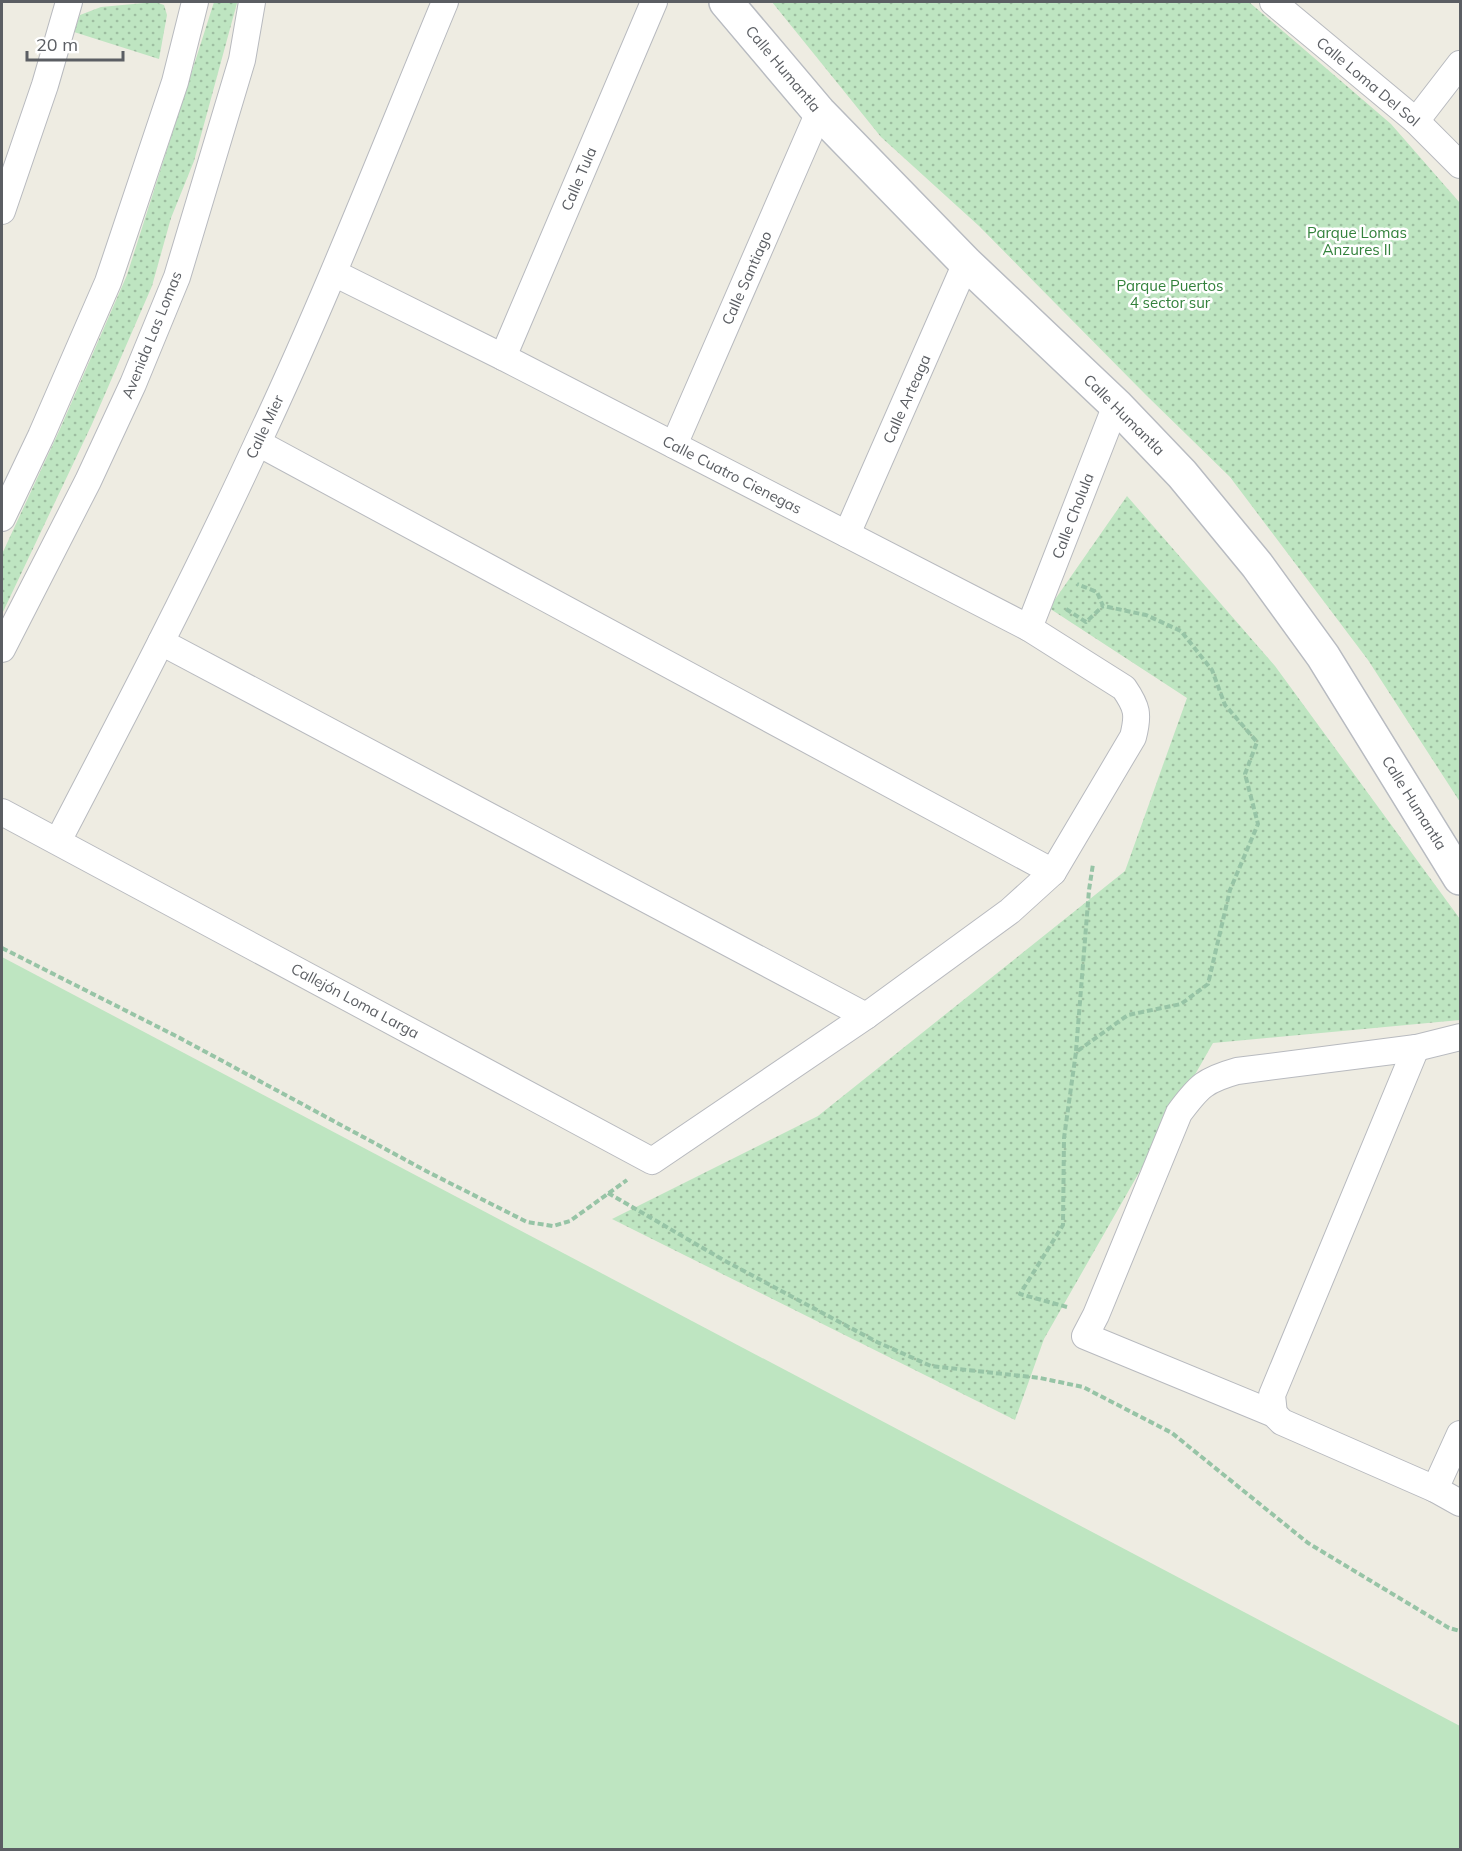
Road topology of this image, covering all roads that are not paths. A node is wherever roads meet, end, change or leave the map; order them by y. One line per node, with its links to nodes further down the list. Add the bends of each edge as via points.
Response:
1 (69, 2): 12 (street)
2 (195, 2): 19 (street, via 175,82 108,282)
3 (252, 2): 23 (street, Avenida Las Lomas, via 242,60 177,277 88,481)
4 (445, 2): 14 (street, Calle Mier)
5 (654, 2): 15 (street, Calle Tula)
6 (726, 2): 9 (street, Calle Humantla)
7 (1273, 2): 10 (street, Calle Loma Del Sol)
8 (1461, 64): 10 (street)
9 (819, 112): 13 (street, Calle Humantla); 18 (street, Calle Santiago)
10 (1416, 122): 11 (street, Calle Loma Del Sol)
11 (1461, 165)
12 (2, 211)
13 (966, 263): 16 (street, Calle Humantla); 20 (street, Calle Arteaga)
14 (334, 273): 15 (street, Calle Cuatro Cienegas); 17 (street, Calle Mier)
15 (503, 357): 18 (street, Calle Cuatro Cienegas)
16 (1116, 405): 21 (street, Calle Cholula); 27 (street, Calle Humantla, via 1182,474 1257,565 1323,656)
17 (258, 443): 22 (street, Calle Mier); 26 (street)
18 (674, 445): 20 (street, Calle Cuatro Cienegas)
19 (2, 518)
20 (847, 534): 21 (street, Calle Cuatro Cienegas)
21 (1029, 628): 26 (street, Calle Cuatro Cienegas, via 1124,688 1135,703 1138,720 1133,737)
22 (161, 642): 25 (street, Calle Mier); 28 (street)
23 (2, 649)
24 (2, 812): 25 (street, Callejón Loma Larga)
25 (58, 841): 28 (street, Callejón Loma Larga, via 652,1161)
26 (1053, 872): 28 (street, via 1010,911)
27 (1461, 878)
28 (866, 1016)
29 (1461, 1036): 30 (street)
30 (1416, 1048): 31 (street, via 1272,1395); 31 (street, via 1237,1071 1214,1078 1194,1093 1179,1113 1091,1325)
31 (1274, 1414): 33 (street, via 1282,1422)
32 (1461, 1434): 33 (street)
33 (1436, 1489): 34 (street)
34 (1461, 1503)

